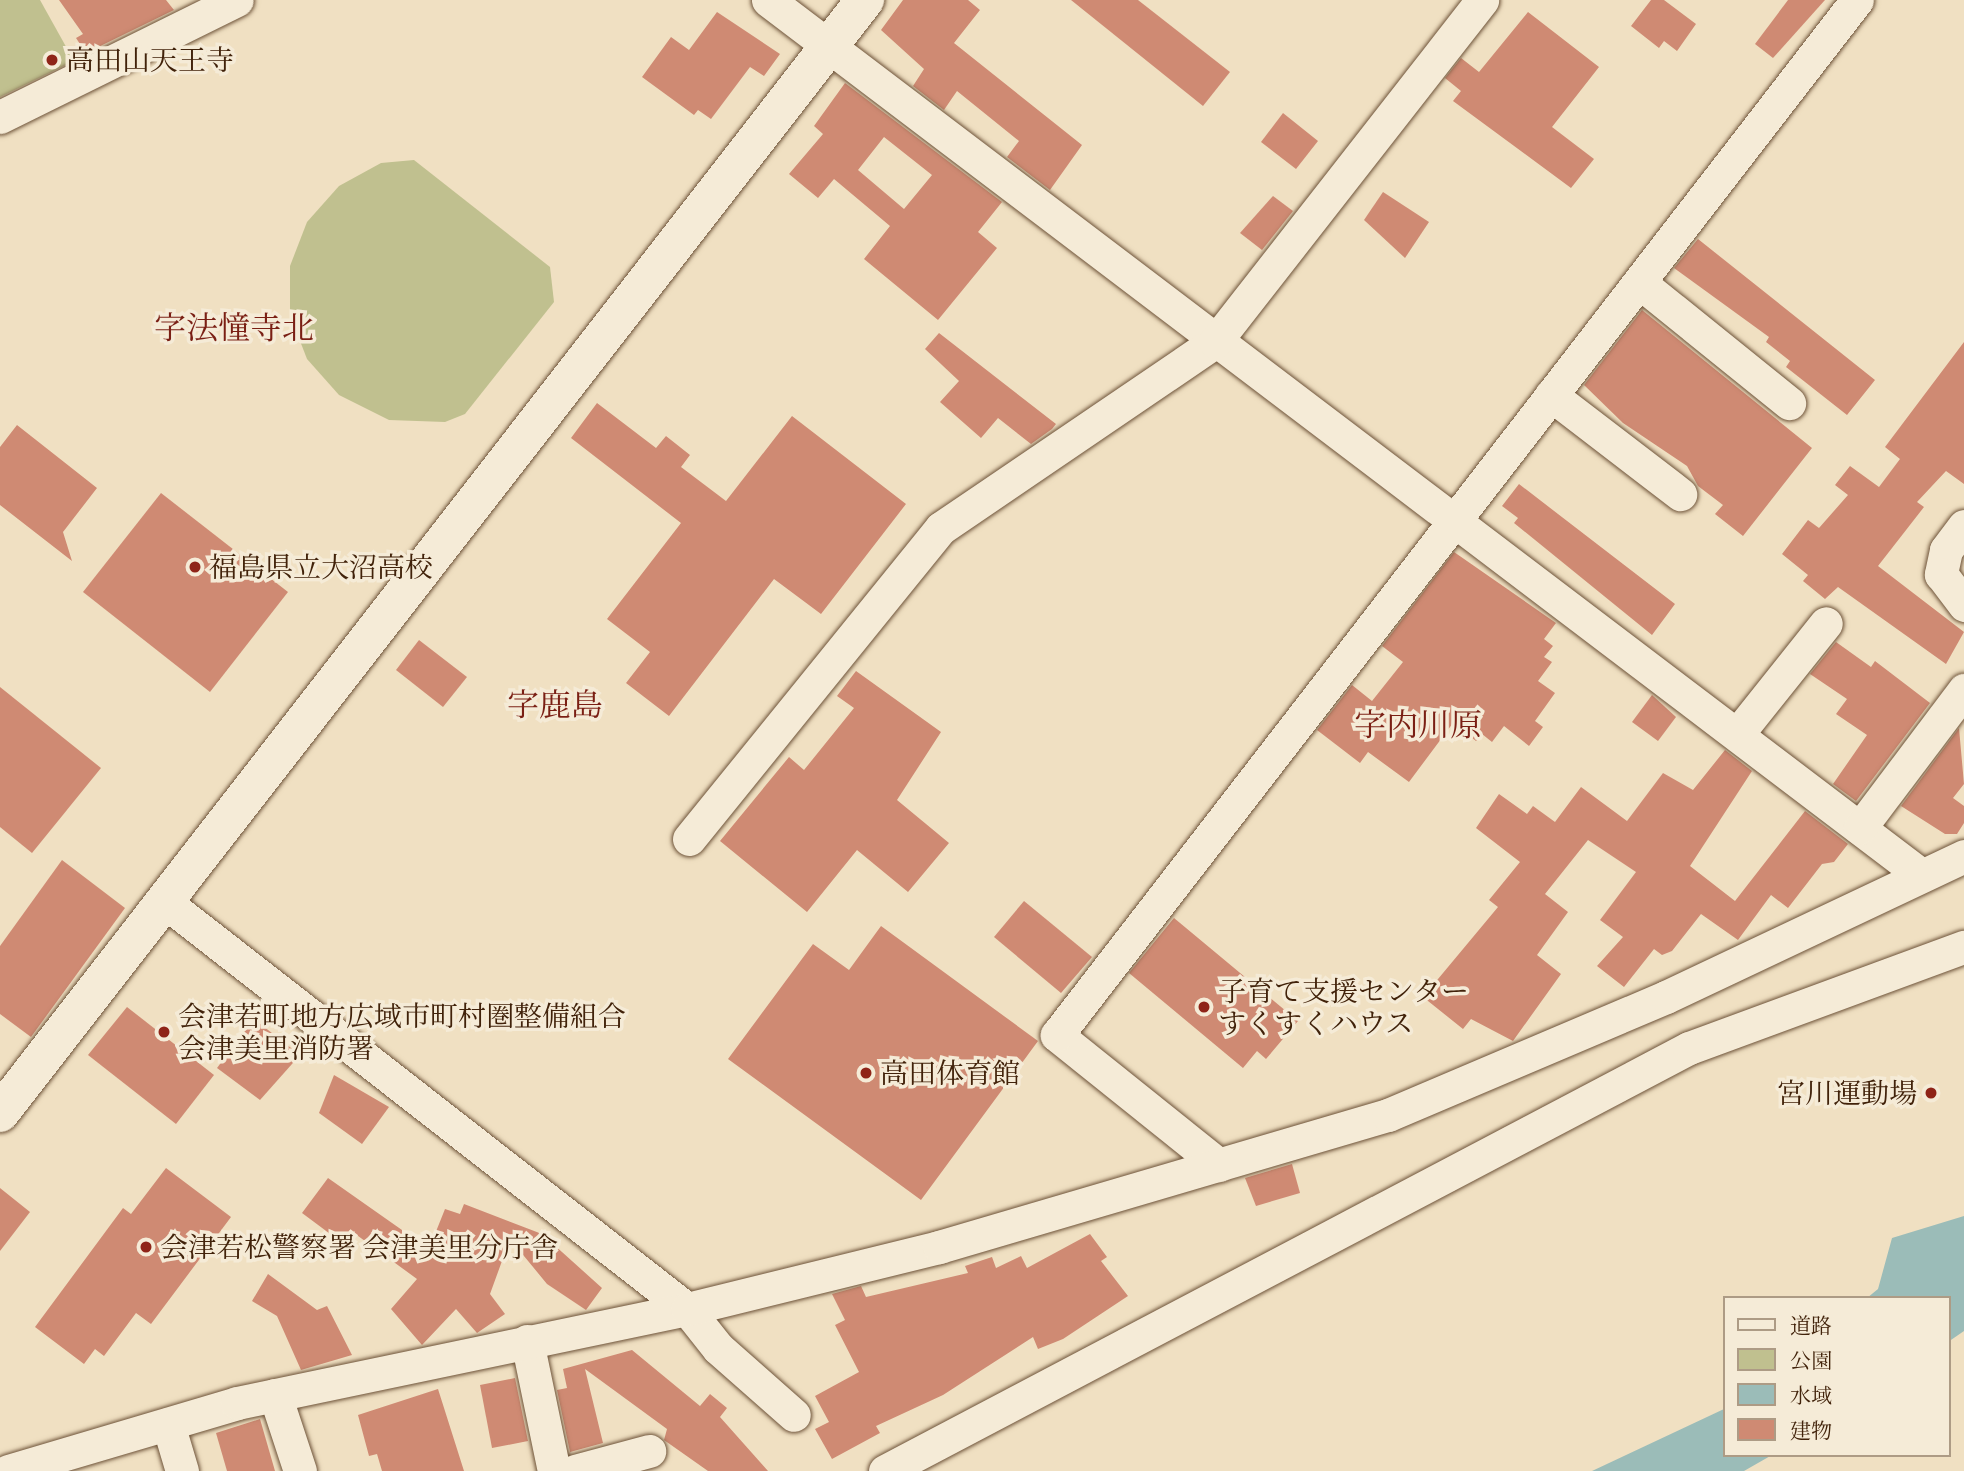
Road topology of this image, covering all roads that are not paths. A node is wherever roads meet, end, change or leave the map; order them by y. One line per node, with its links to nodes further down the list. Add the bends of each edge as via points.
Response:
1 (237, 0): 7 (street)
2 (768, 0): 6 (street)
3 (865, 0): 6 (street)
4 (1482, 0): 9 (street)
5 (1857, 0): 8 (street)
6 (830, 47): 9 (street); 23 (street)
7 (0, 117)
8 (1639, 282): 10 (street); 11 (street)
9 (1215, 342): 13 (street); 20 (street, via 941,528)
10 (1551, 395): 12 (street); 13 (street)
11 (1789, 403)
12 (1681, 494)
13 (1454, 521): 18 (street); 26 (street, via 1057,1035)
14 (1964, 527): 15 (street, via 1946,550 1941,574)
15 (1964, 605)
16 (1826, 623): 18 (street)
17 (1964, 690): 19 (street)
18 (1739, 732): 19 (street)
19 (1860, 828): 22 (street)
20 (689, 839)
21 (1964, 856): 22 (street)
22 (1921, 875): 26 (street, via 1482,1077 1388,1115)
23 (165, 902): 25 (street); 27 (street)
24 (1964, 947): 38 (street, via 1689,1048)
25 (1, 1110)
26 (1219, 1165): 27 (street, via 939,1247)
27 (687, 1309): 28 (street); 30 (street, via 719,1348)
28 (527, 1341): 29 (street); 36 (street)
29 (275, 1395): 31 (street); 35 (street)
30 (794, 1415)
31 (168, 1424): 33 (street); 34 (street)
32 (649, 1451): 37 (street)
33 (8, 1471)
34 (183, 1471)
35 (300, 1471)
36 (554, 1471)
37 (575, 1471)
38 (885, 1471)

